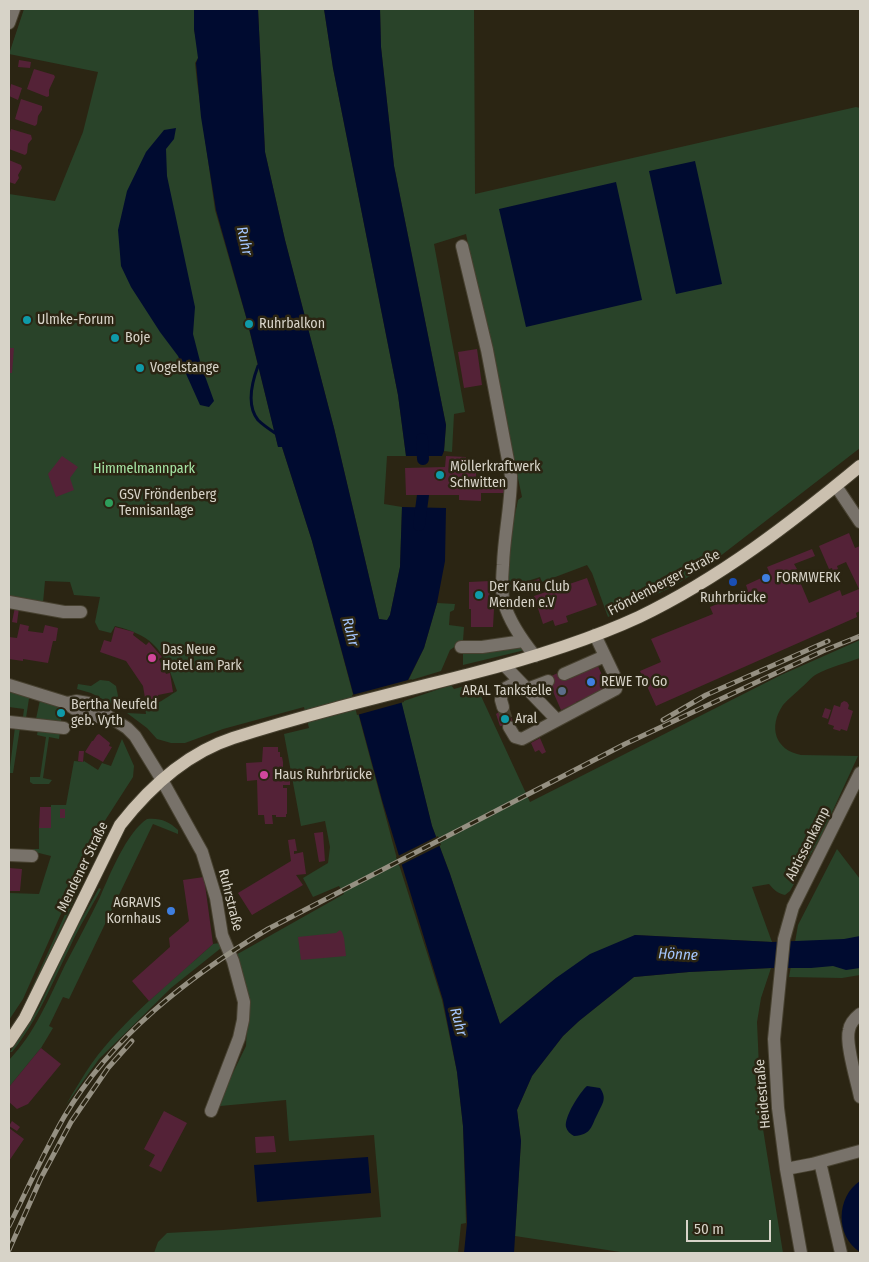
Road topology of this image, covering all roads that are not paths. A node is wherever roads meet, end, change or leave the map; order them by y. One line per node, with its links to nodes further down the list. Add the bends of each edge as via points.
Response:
1 (14, 9): 2 (street)
2 (9, 23)
3 (462, 246): 10 (street, via 487,350 511,476 502,583 508,615)
4 (860, 466): 5 (main road, Fröndenberger Straße)
5 (836, 486): 6 (street); 9 (main road, Fröndenberger Straße, via 727,568 639,617)
6 (860, 522)
7 (9, 602): 8 (street)
8 (81, 612)
9 (595, 635): 12 (main road, Fröndenberger Straße); 13 (street)
10 (523, 641): 11 (street); 12 (street)
11 (462, 647)
12 (535, 656): 14 (main road, Fröndenberger Straße)
13 (605, 656): 15 (street); 21 (street, via 616,688)
14 (505, 666): 18 (street); 19 (main road, Fröndenberger Straße)
15 (564, 674)
16 (548, 680): 18 (street)
17 (9, 685): 26 (street, Ruhrstraße, via 67,703 83,714 111,718 134,736)
18 (523, 685): 20 (street, via 502,690); 21 (street)
19 (369, 701): 26 (main road, Mendener Straße, via 223,742 179,766)
20 (503, 707)
21 (557, 720): 23 (street, via 519,739)
22 (10, 722): 24 (street)
23 (510, 727)
24 (64, 728)
25 (860, 773): 29 (street, Abtissenkamp, via 793,907)
26 (162, 780): 31 (main road, Mendener Straße, via 134,806 120,825 26,1018); 33 (street, Ruhrstraße, via 202,852 216,898 222,935 244,1002 239,1038)
27 (9, 854): 28 (street)
28 (32, 856)
29 (785, 935): 36 (street, Heidestraße, via 774,1039)
30 (860, 1014): 32 (street, via 851,1023 848,1043)
31 (9, 1042)
32 (860, 1097)
33 (211, 1111)
34 (860, 1151): 35 (street)
35 (820, 1162): 36 (street); 38 (street)
36 (786, 1169): 37 (street, Heidestraße)
37 (801, 1253)
38 (841, 1253)

